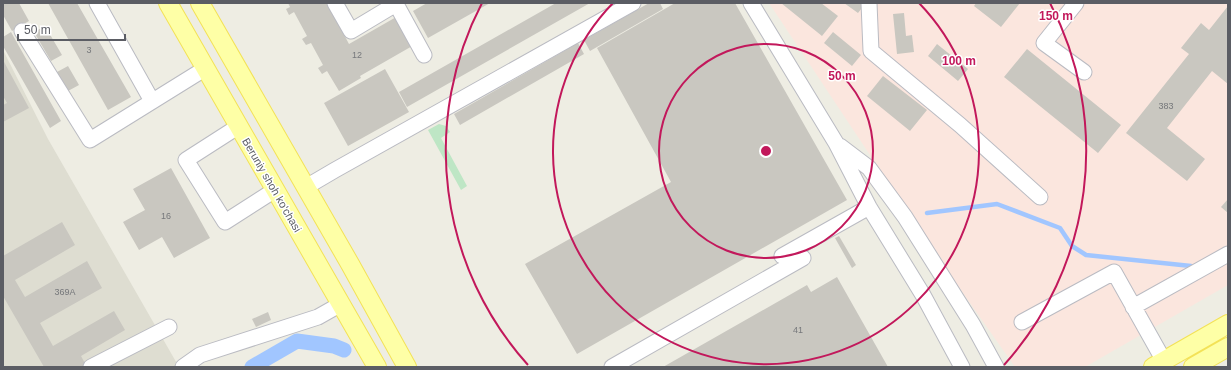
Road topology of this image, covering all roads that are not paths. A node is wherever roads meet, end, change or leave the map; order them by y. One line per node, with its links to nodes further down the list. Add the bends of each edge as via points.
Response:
1 (97, 3): 14 (lane)
2 (168, 3): 12 (main road, Beruniy shoh ko'chasi)
3 (200, 3): 17 (main road)
4 (335, 3): 5 (lane, via 351,31)
5 (397, 3): 11 (lane)
6 (633, 3): 17 (lane)
7 (751, 3): 16 (lane)
8 (869, 3): 19 (lane, via 871,51 960,125)
9 (1076, 3): 13 (lane, via 1044,43)
10 (22, 31): 14 (lane, via 90,140)
11 (424, 55)
12 (206, 68): 14 (lane); 15 (main road, Beruniy shoh ko'chasi)
13 (1084, 72)
14 (152, 101)
15 (239, 126): 18 (main road, Beruniy shoh ko'chasi); 18 (lane, via 186,160 225,222)
16 (836, 143): 20 (lane); 38 (lane, via 869,168 905,217 973,325)
17 (306, 188): 30 (main road)
18 (275, 190): 24 (main road, Beruniy shoh ko'chasi)
19 (1040, 197)
20 (869, 207): 22 (lane); 37 (lane, via 923,295)
21 (1228, 254): 25 (lane)
22 (782, 256)
23 (803, 258): 36 (lane)
24 (341, 304): 33 (lane, via 318,317 200,355); 34 (main road, Beruniy shoh ko'chasi)
25 (1133, 307): 26 (lane, via 1114,272); 31 (lane)
26 (1022, 322)
27 (1228, 324): 31 (main road)
28 (169, 327): 32 (lane)
29 (1228, 347): 39 (main road)
30 (404, 361): 35 (lane)
31 (1158, 364)
32 (91, 367)
33 (183, 367)
34 (377, 367)
35 (418, 367)
36 (612, 367)
37 (962, 367)
38 (996, 367)
39 (1193, 367)

